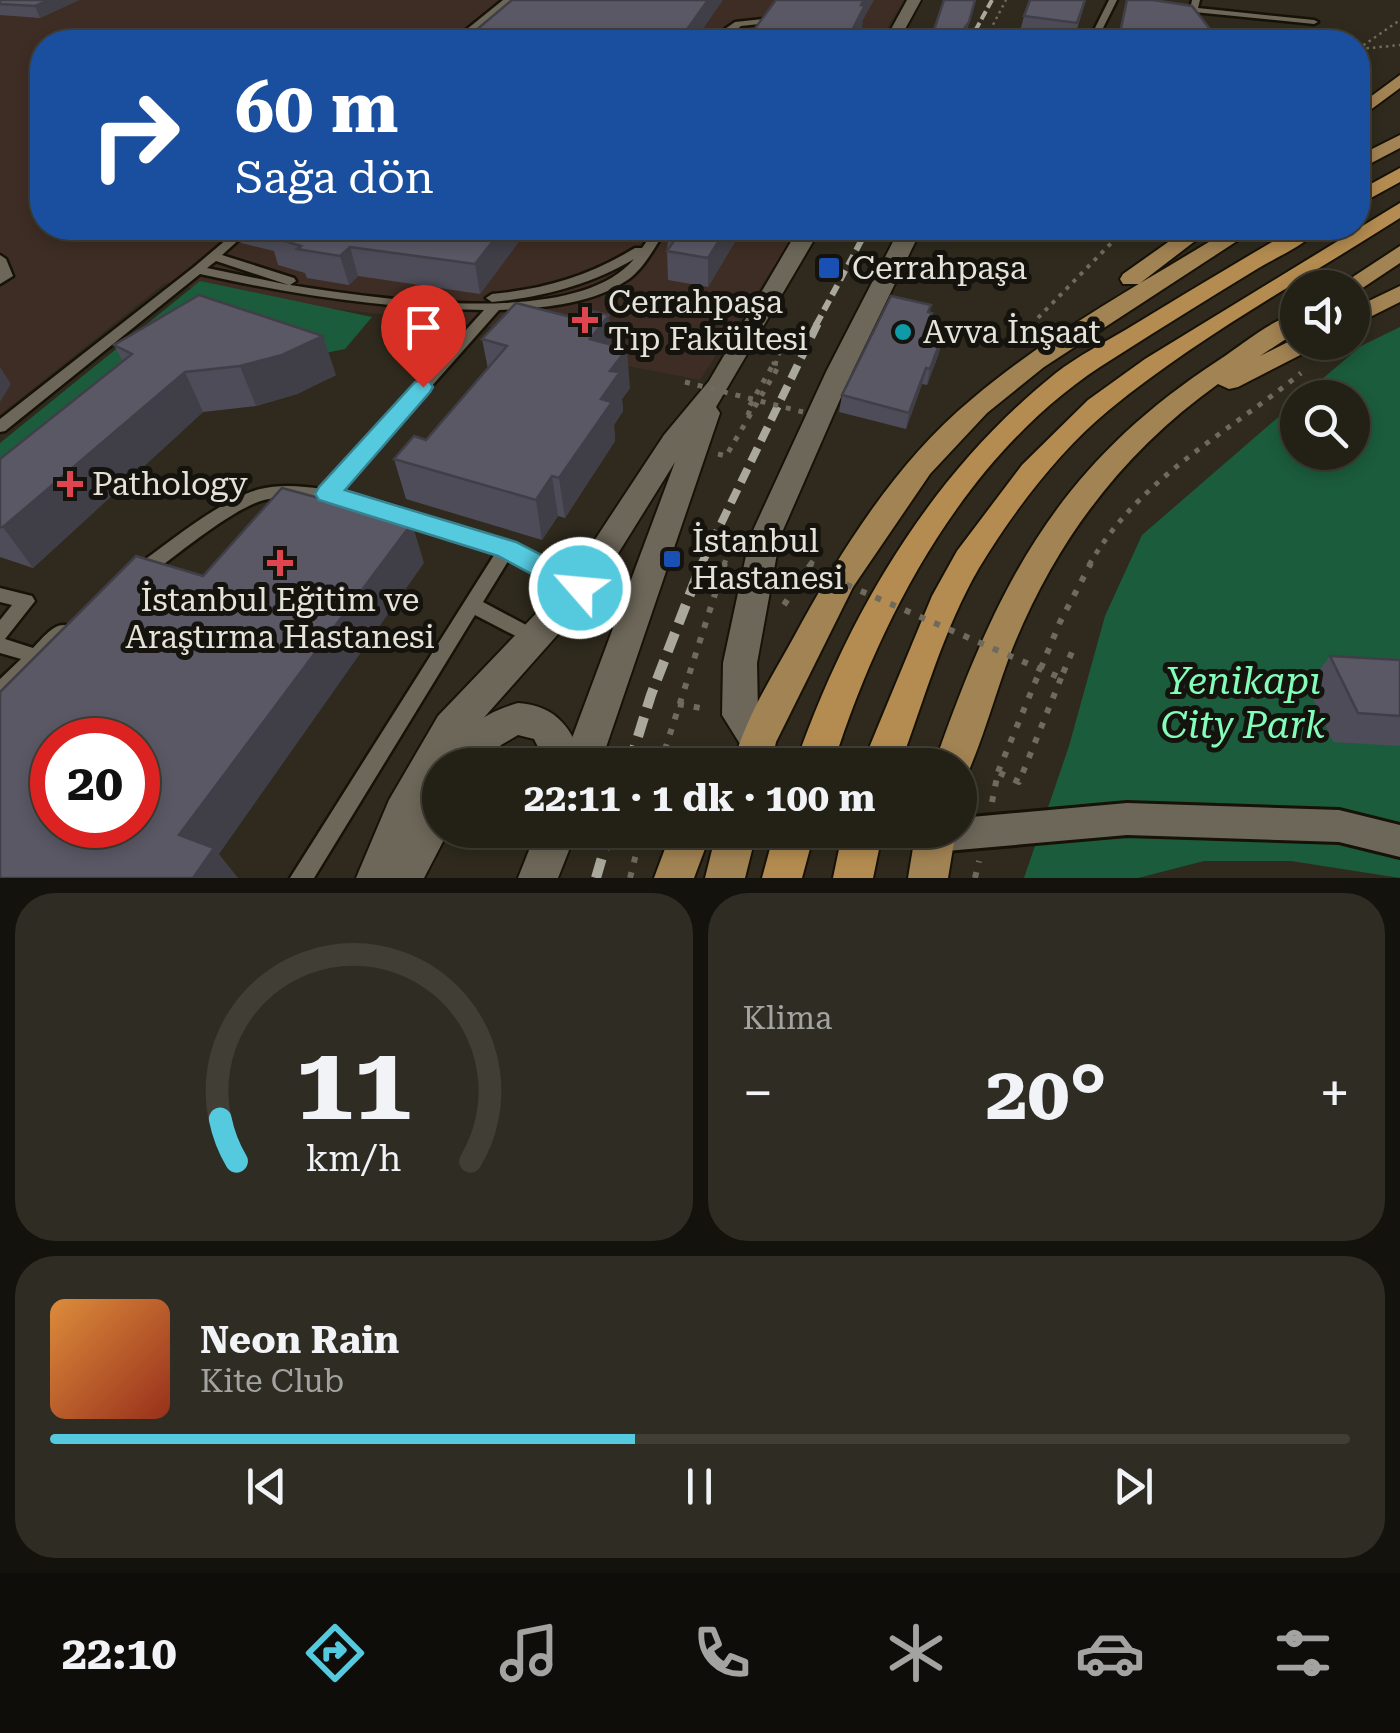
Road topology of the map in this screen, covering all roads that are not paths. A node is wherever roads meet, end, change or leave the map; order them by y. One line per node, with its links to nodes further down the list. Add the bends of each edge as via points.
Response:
1 (508, 0): 7 (lane)
2 (784, 0): 8 (lane, via 765,21 745,20)
3 (914, 0): 9 (street)
4 (1113, 0): 10 (lane)
5 (1196, 0): 6 (lane, via 1194,10 1213,14)
6 (1314, 22)
7 (469, 30)
8 (727, 30)
9 (898, 30)
10 (1098, 30)
11 (1400, 80): 12 (main road)
12 (1370, 104)
13 (1400, 140): 14 (main road)
14 (1370, 157)
15 (1400, 174): 16 (highway)
16 (1370, 192)
17 (1400, 209): 18 (highway)
18 (1370, 228)
19 (232, 240): 29 (lane)
20 (654, 240): 27 (lane)
21 (803, 240): 40 (street)
22 (904, 240): 58 (street, via 765,537 740,662)
23 (1184, 240): 39 (main road)
24 (1227, 240): 39 (main road)
25 (1291, 240): 60 (highway, via 1068,377 1015,423 966,476 914,551 847,679)
26 (1351, 240): 61 (highway, via 1097,406 1032,472 944,605)
27 (651, 244): 29 (lane, via 602,275 549,292 492,298 344,291); 35 (lane, via 624,277 579,299)
28 (1400, 253): 32 (main road)
29 (214, 256): 31 (lane)
30 (0, 258): 33 (lane, via 7,276)
31 (198, 270): 35 (lane, via 313,293); 42 (lane)
32 (1370, 273)
33 (0, 280)
34 (1400, 293): 36 (main road)
35 (494, 307): 43 (lane)
36 (1370, 309)
37 (1280, 332): 41 (main road)
38 (1292, 360): 41 (main road)
39 (1035, 361): 59 (main road, via 920,467 876,526 841,578)
40 (719, 385): 46 (street); 57 (street)
41 (1185, 396): 62 (main road, via 1104,468 1054,532 1010,610)
42 (0, 427)
43 (328, 494): 44 (lane); 45 (lane, via 261,494)
44 (507, 549): 46 (lane); 48 (lane)
45 (131, 580)
46 (580, 588): 51 (street)
47 (0, 595): 50 (lane, via 26,602)
48 (472, 606): 51 (lane); 72 (lane)
49 (86, 615): 53 (lane)
50 (0, 632)
51 (536, 638): 73 (street, via 452,728 403,813)
52 (0, 646): 53 (lane)
53 (35, 656): 54 (lane)
54 (0, 691)
55 (474, 748): 56 (street, via 488,729 512,719 545,726)
56 (562, 748)
57 (587, 748)
58 (746, 748)
59 (753, 748)
60 (821, 748)
61 (888, 748)
62 (959, 748)
63 (977, 833): 64 (street, via 1128,819 1339,826)
64 (1400, 840)
65 (422, 841): 74 (street)
66 (550, 848): 75 (street)
67 (685, 848): 76 (main road)
68 (732, 848): 77 (main road)
69 (790, 848): 78 (highway)
70 (859, 848): 79 (highway)
71 (933, 848): 80 (main road)
72 (301, 878)
73 (376, 878)
74 (402, 878)
75 (538, 878)
76 (674, 878)
77 (725, 878)
78 (782, 878)
79 (853, 878)
80 (928, 878)

